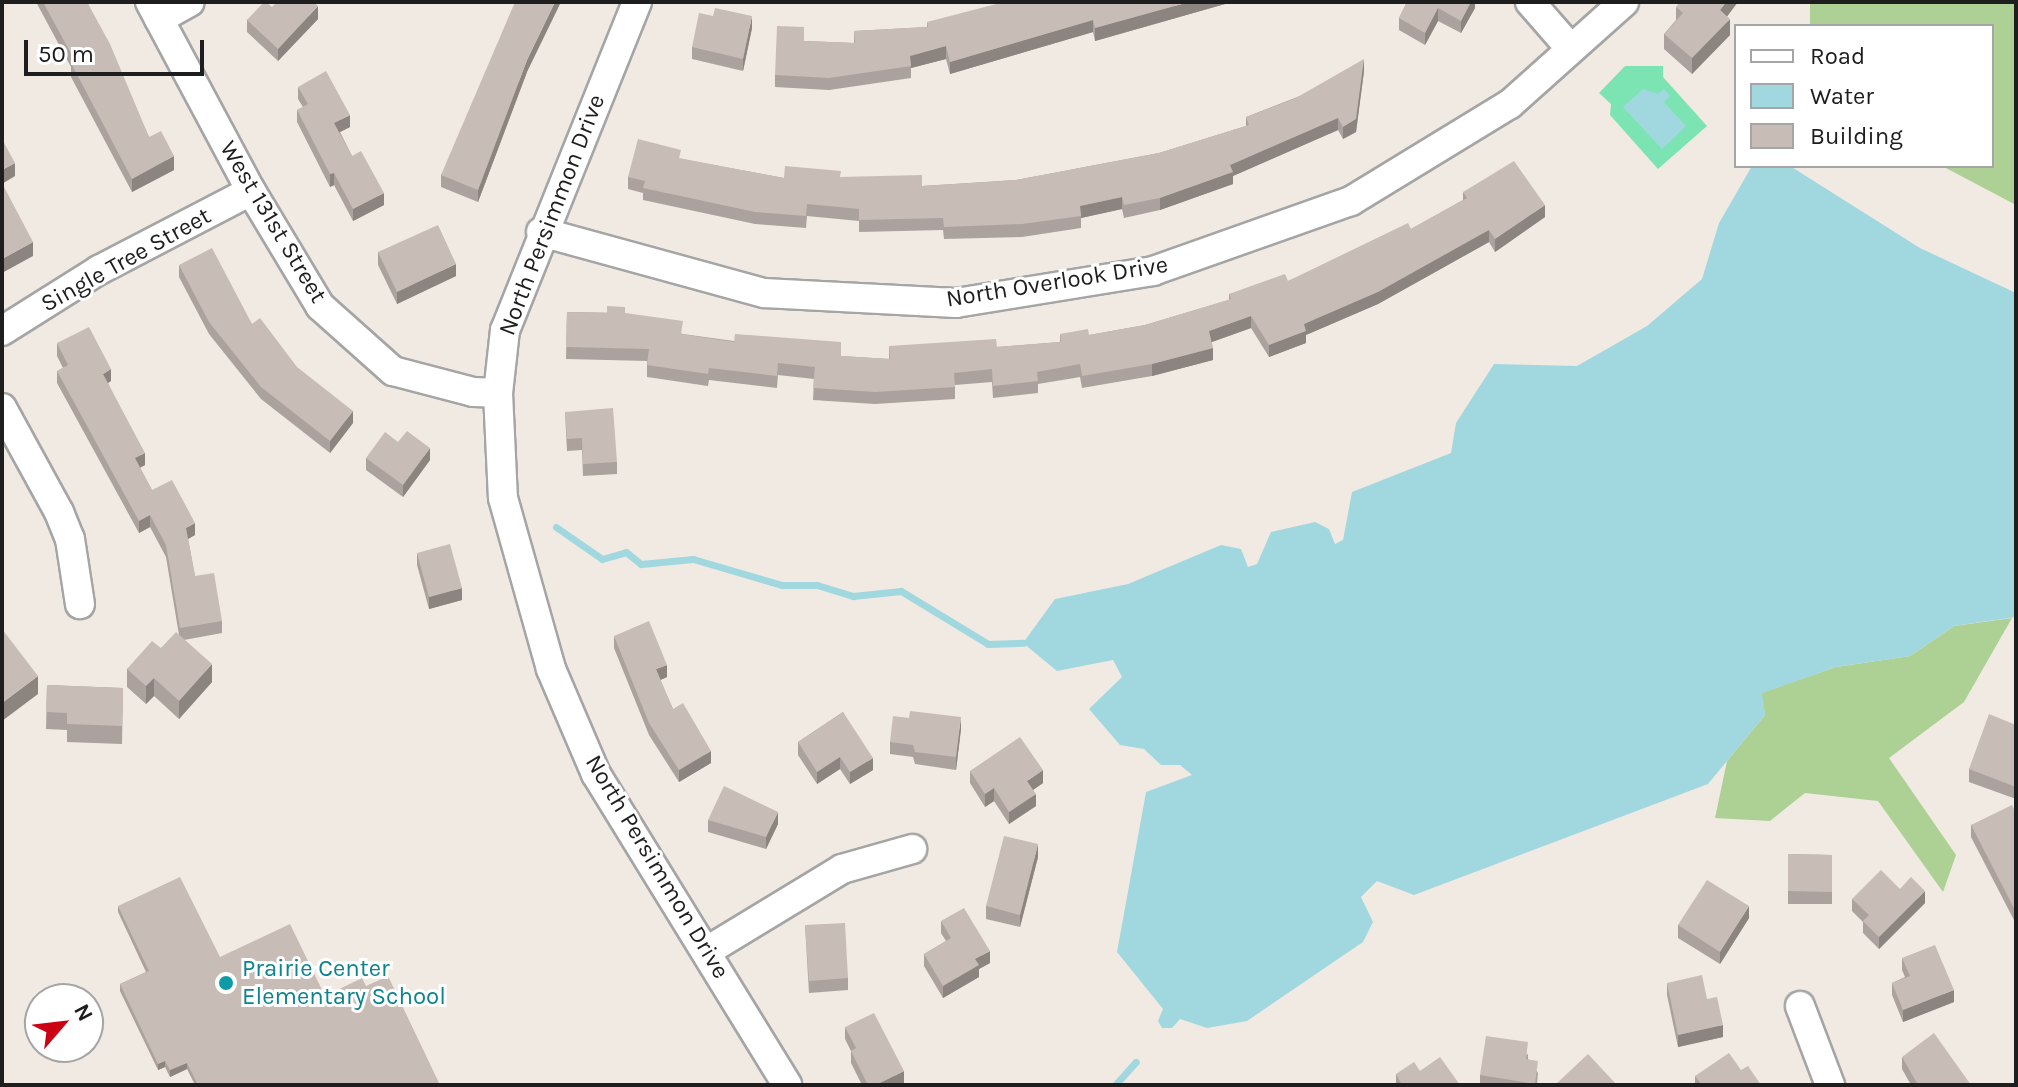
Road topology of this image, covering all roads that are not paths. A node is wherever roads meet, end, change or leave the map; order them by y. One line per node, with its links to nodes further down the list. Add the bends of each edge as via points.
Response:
1 (190, 2): 5 (street)
2 (637, 2): 8 (street, North Persimmon Drive)
3 (1530, 2): 6 (street)
4 (1624, 2): 6 (street, North Overlook Drive)
5 (155, 10): 7 (street, West 131st Street)
6 (1571, 49): 8 (street, North Overlook Drive, via 1510,104 1351,201 1153,271 956,303 764,293)
7 (251, 191): 9 (street, Single Tree Street, via 99,270); 10 (street, West 131st Street, via 320,306 393,371 473,392)
8 (541, 232): 10 (street, North Persimmon Drive, via 505,330)
9 (2, 331)
10 (498, 393): 14 (street, North Persimmon Drive, via 503,498 564,705 615,809)
11 (2, 408): 12 (street, via 70,539)
12 (80, 604)
13 (912, 849): 14 (street, via 842,869)
14 (707, 951): 16 (street, North Persimmon Drive)
15 (1800, 1006): 17 (street)
16 (787, 1085)
17 (1830, 1085)

